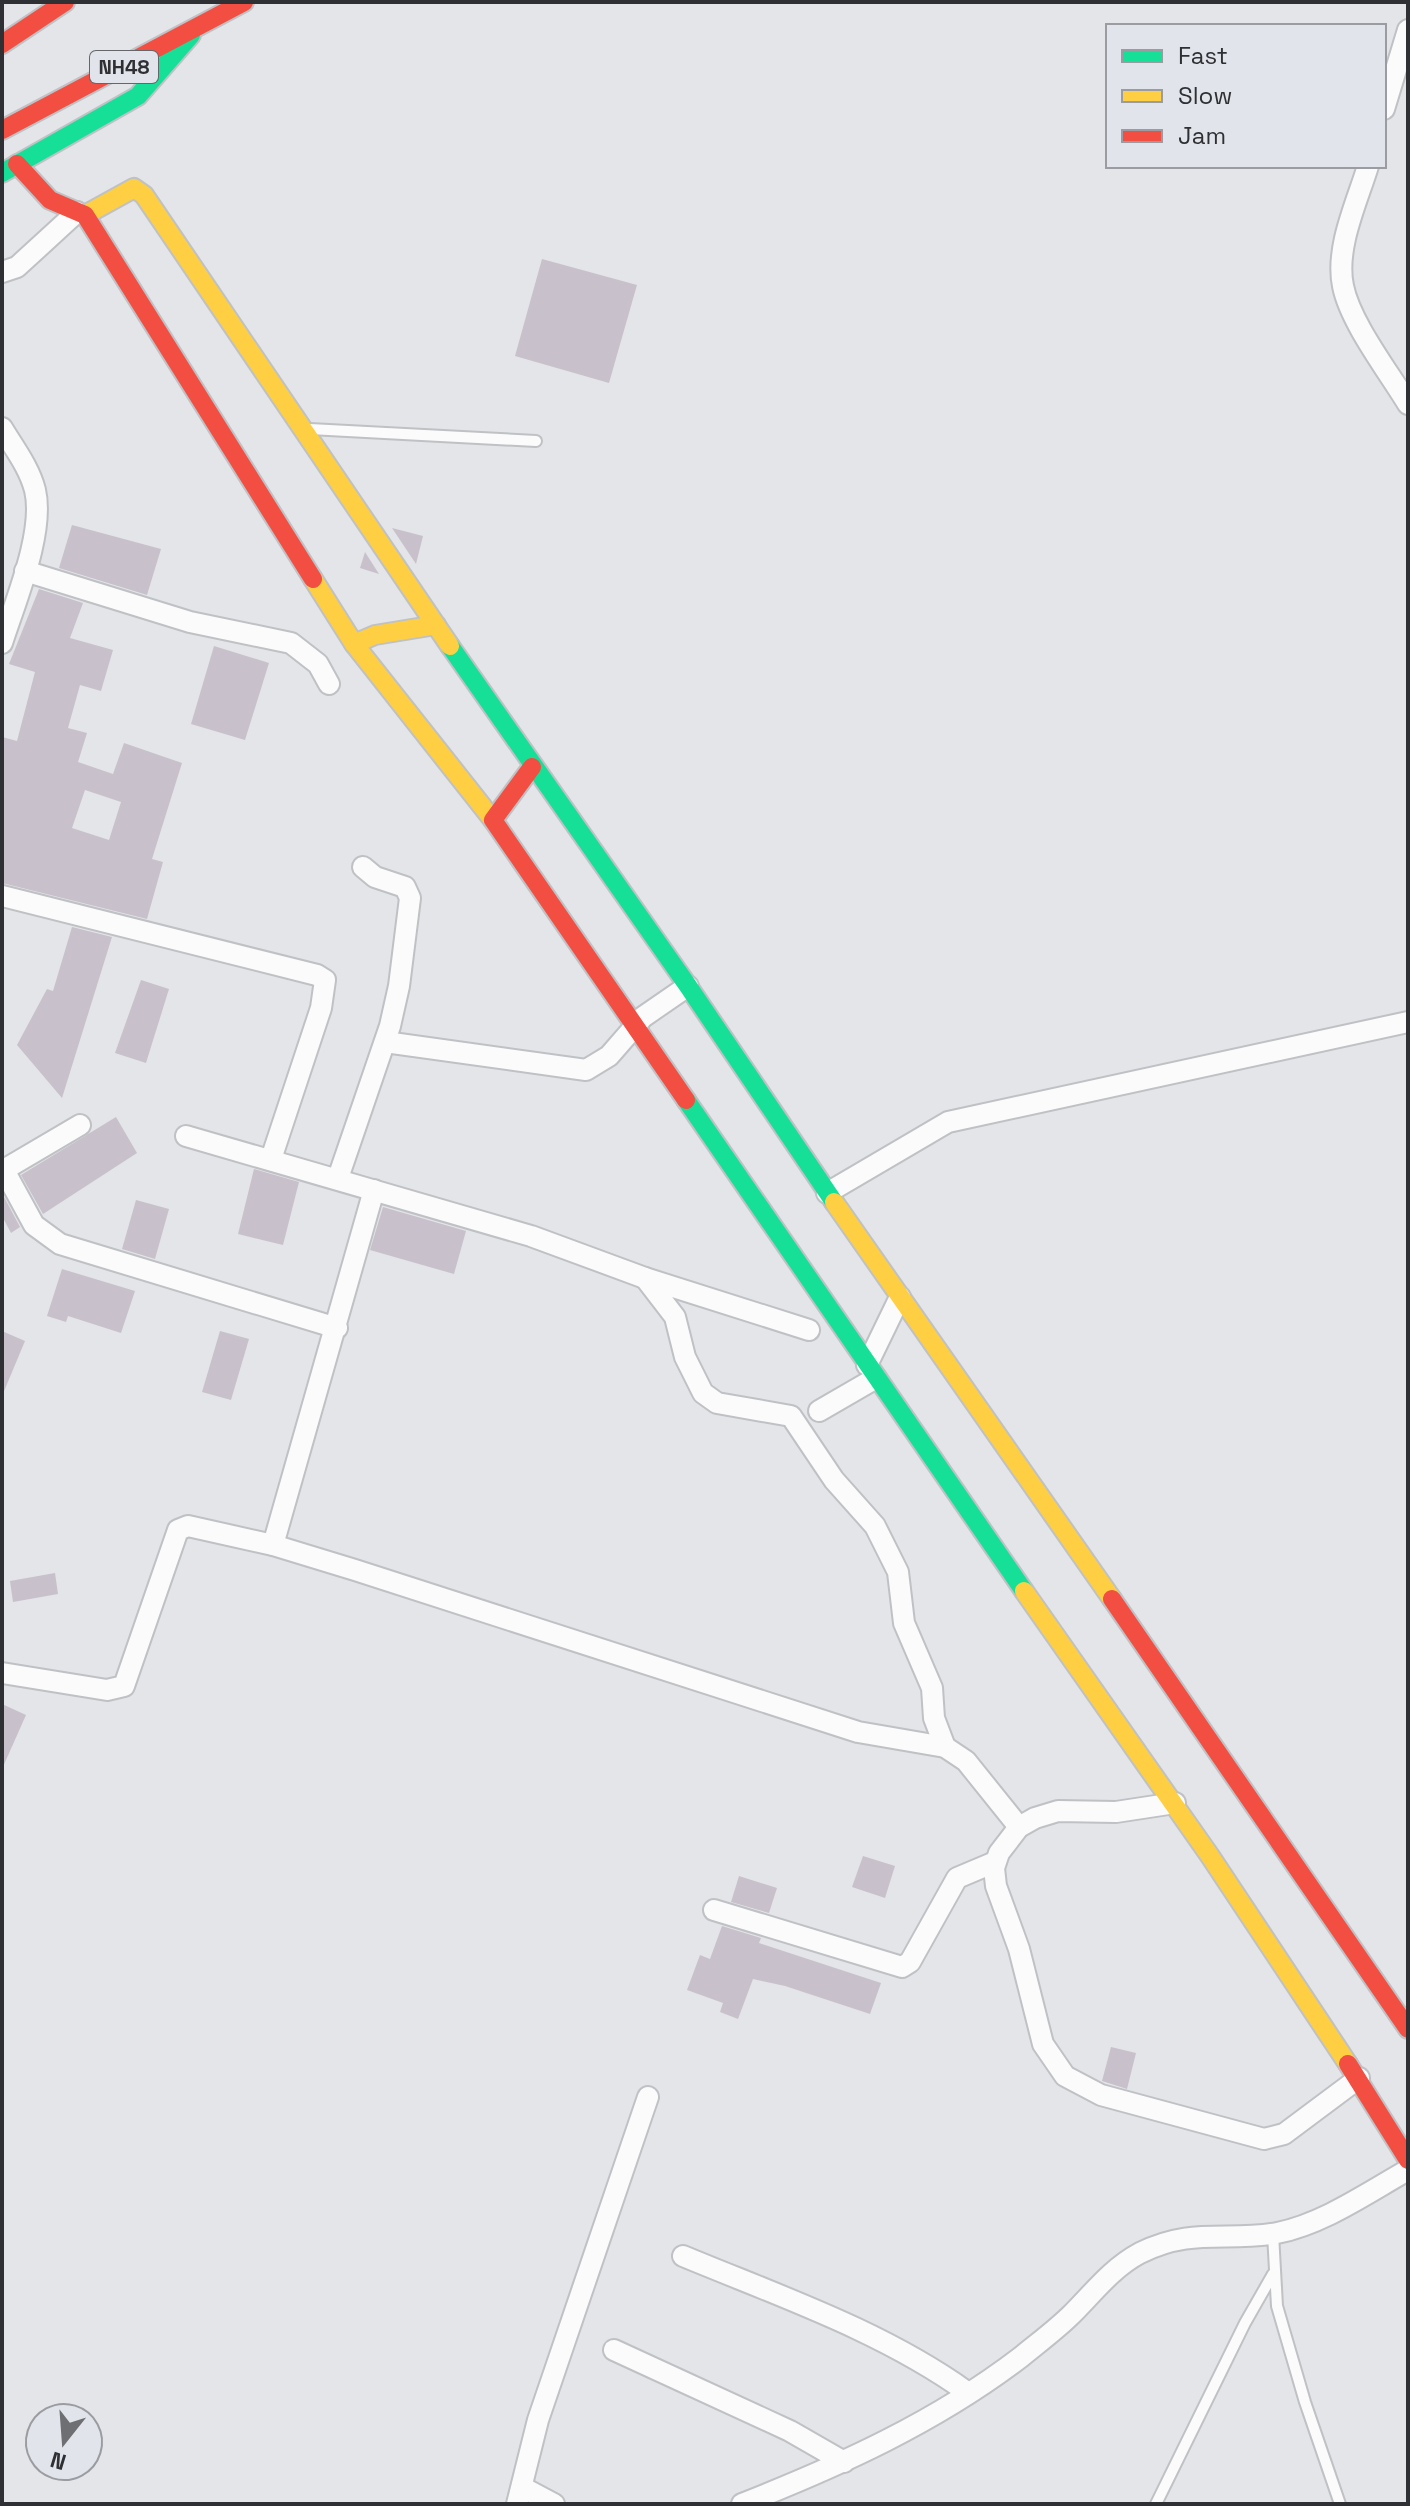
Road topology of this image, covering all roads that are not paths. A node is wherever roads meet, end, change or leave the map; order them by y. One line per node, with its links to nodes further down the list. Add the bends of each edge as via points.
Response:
1 (65, 2): 5 (main road)
2 (244, 2): 3 (main road, NH48)
3 (195, 30): 7 (main road, NH48); 8 (main road, via 138,96)
4 (1408, 30): 6 (street)
5 (7, 37)
6 (1386, 102)
7 (2, 130)
8 (10, 168): 10 (main road, via 48,199)
9 (1367, 168): 12 (street, via 1344,248 1343,285)
10 (81, 213): 11 (street, via 17,267); 14 (main road, via 134,188 144,195); 19 (main road)
11 (2, 272)
12 (1408, 404)
13 (2, 428): 16 (street, via 35,492)
14 (304, 429): 15 (lane); 17 (main road)
15 (536, 441)
16 (25, 571): 18 (street); 20 (street, via 190,622 291,643 318,664)
17 (436, 625): 19 (main road, via 375,635); 21 (main road)
18 (2, 643)
19 (354, 644): 22 (main road)
20 (329, 684)
21 (532, 767): 22 (main road); 25 (main road)
22 (493, 820): 27 (main road)
23 (363, 867): 28 (street, via 405,887 410,895 399,986)
24 (2, 896): 31 (street, via 325,980 321,1008)
25 (688, 986): 27 (street); 35 (main road)
26 (1408, 1022): 35 (street, via 948,1122)
27 (635, 1025): 28 (street, via 609,1056 586,1070); 40 (main road)
28 (385, 1042): 33 (street)
29 (80, 1125): 32 (street)
30 (186, 1136): 31 (street)
31 (271, 1159): 33 (street)
32 (3, 1170): 38 (street, via 34,1225 60,1244)
33 (338, 1178): 34 (street)
34 (374, 1190): 36 (street, via 531,1236); 38 (street)
35 (827, 1193): 37 (main road)
36 (645, 1278): 39 (street); 42 (street, via 675,1317 685,1357 703,1393 717,1403)
37 (900, 1297): 40 (street); 51 (main road)
38 (337, 1328): 44 (street)
39 (809, 1330)
40 (872, 1372): 41 (street); 47 (main road)
41 (819, 1411): 42 (street); 43 (street)
42 (791, 1416): 43 (street)
43 (808, 1438): 46 (street, via 834,1480 875,1526 898,1572 904,1623 932,1688 934,1718)
44 (273, 1545): 45 (street, via 188,1526 178,1530 122,1687 107,1690); 46 (street, via 858,1732)
45 (2, 1673)
46 (945, 1747): 48 (street, via 966,1761)
47 (1175, 1803): 48 (street, via 1116,1812 1058,1811); 52 (main road)
48 (1019, 1827): 49 (street)
49 (995, 1862): 50 (street, via 957,1878 910,1962 902,1967); 52 (street, via 996,1886 1019,1949 1043,2044 1078,2086 1264,2139 1284,2134)
50 (714, 1910)
51 (1408, 2029)
52 (1359, 2078): 54 (main road)
53 (648, 2097): 62 (street, via 538,2420)
54 (1408, 2160)
55 (1408, 2170): 56 (street, via 1321,2218)
56 (1273, 2234): 58 (lane); 60 (street, via 1193,2236 1142,2253 1114,2271 1020,2358)
57 (683, 2256): 60 (street, via 869,2335)
58 (1274, 2273): 65 (lane); 66 (lane, via 1277,2306)
59 (614, 2350): 61 (street, via 790,2431)
60 (967, 2392): 61 (street, via 911,2429)
61 (844, 2462): 64 (street)
62 (519, 2496): 63 (street)
63 (554, 2504)
64 (742, 2504)
65 (1156, 2504)
66 (1340, 2504)

